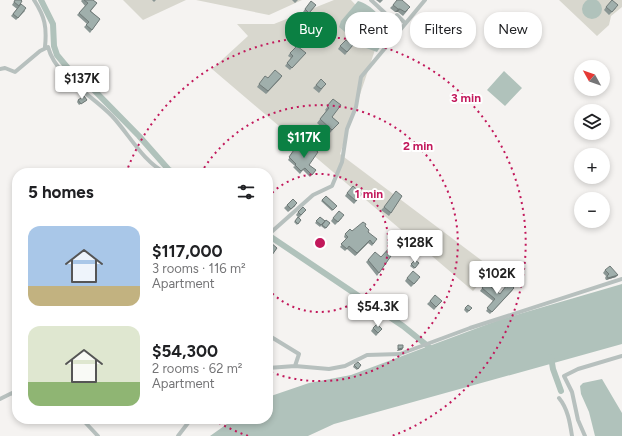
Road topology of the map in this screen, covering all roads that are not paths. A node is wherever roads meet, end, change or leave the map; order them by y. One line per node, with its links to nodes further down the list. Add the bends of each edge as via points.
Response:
1 (34, 0): 8 (street, via 42,13 47,30)
2 (371, 0): 4 (street)
3 (425, 0): 6 (street)
4 (384, 12)
5 (402, 20): 6 (street)
6 (405, 23): 7 (street)
7 (402, 26)
8 (45, 47): 10 (street, via 14,72 5,68); 11 (street, via 48,47 50,56 80,91 111,115)
9 (384, 48): 12 (street, via 360,77 356,107 347,129 342,162 332,186 313,195)
10 (0, 69)
11 (156, 168)
12 (273, 230)
13 (622, 279): 16 (street, via 470,328 400,354 366,355 344,366 329,369)
14 (273, 338): 16 (street, via 299,354)
15 (622, 356): 26 (street, via 578,369 564,376 572,392 578,420)
16 (295, 366): 17 (street)
17 (273, 368)
18 (12, 393): 20 (street)
19 (559, 398): 25 (street, via 564,403)
20 (0, 399)
21 (87, 424): 23 (street)
22 (187, 424): 24 (street)
23 (98, 436)
24 (178, 436)
25 (572, 436)
26 (585, 436)

